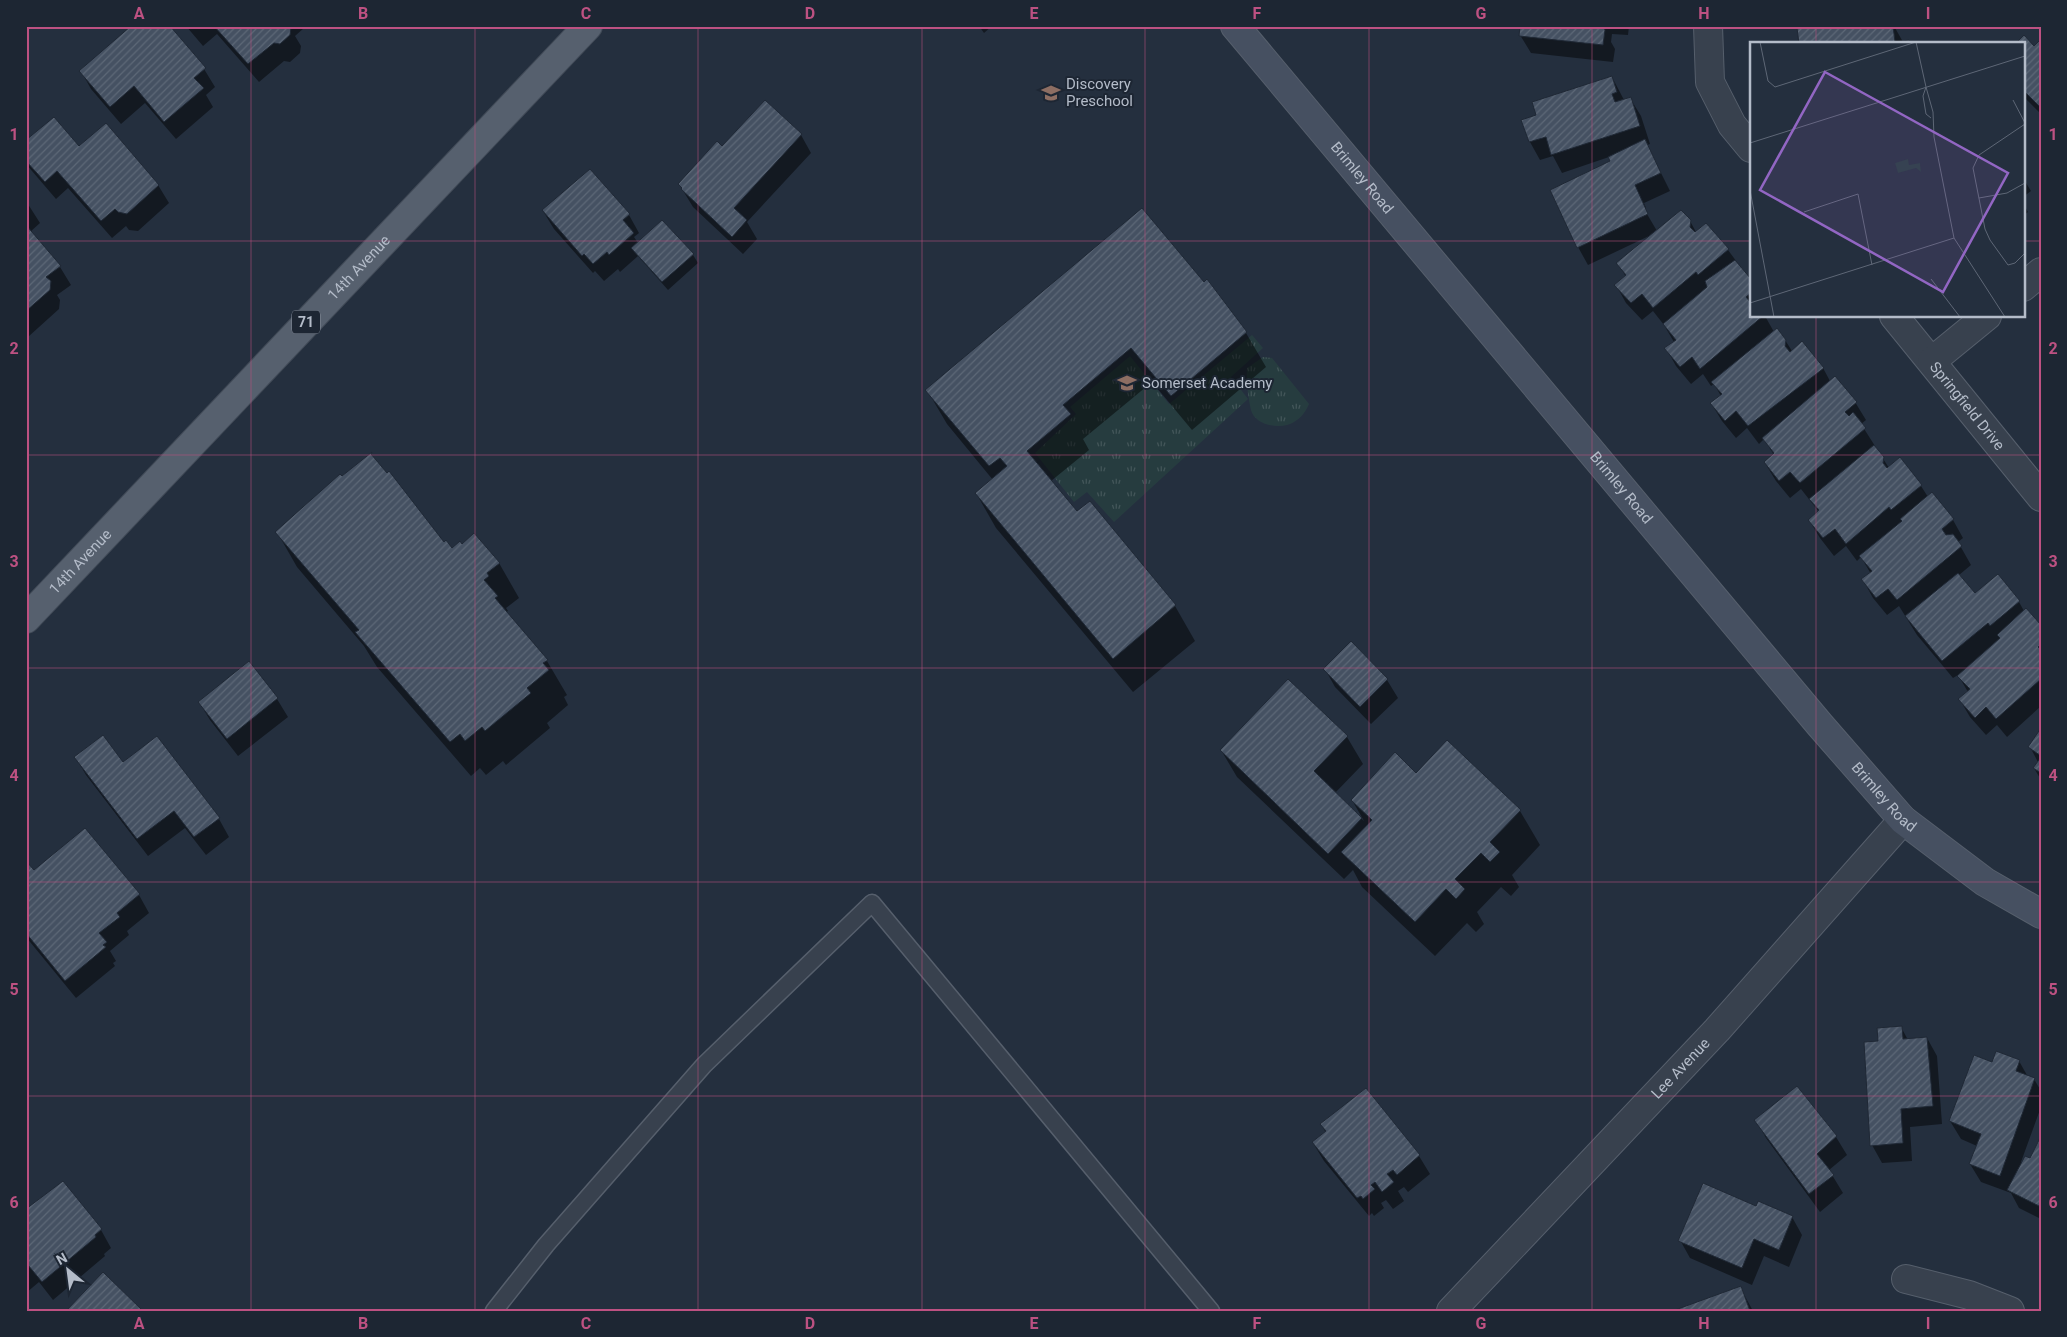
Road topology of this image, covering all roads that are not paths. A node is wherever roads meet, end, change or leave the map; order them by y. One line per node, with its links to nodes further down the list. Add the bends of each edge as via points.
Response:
1 (588, 26): 11 (main road, 14th Avenue / 71)
2 (1235, 26): 12 (main road, Brimley Road, via 1807,710)
3 (1708, 26): 4 (street, via 1710,82 1732,125)
4 (1750, 147)
5 (2041, 272): 6 (street)
6 (2024, 286)
7 (1896, 318): 9 (street, Springfield Drive)
8 (1985, 318): 9 (street)
9 (1932, 361): 10 (street, Springfield Drive)
10 (2041, 496)
11 (26, 619)
12 (1903, 820): 13 (main road, Brimley Road, via 1985,882); 17 (street, Lee Avenue, via 1718,1030)
13 (2041, 914)
14 (1906, 1279): 18 (street, via 1969,1295)
15 (494, 1311): 16 (lane, via 546,1245 704,1065 872,903)
16 (1211, 1311)
17 (1451, 1311)
18 (2010, 1311)

